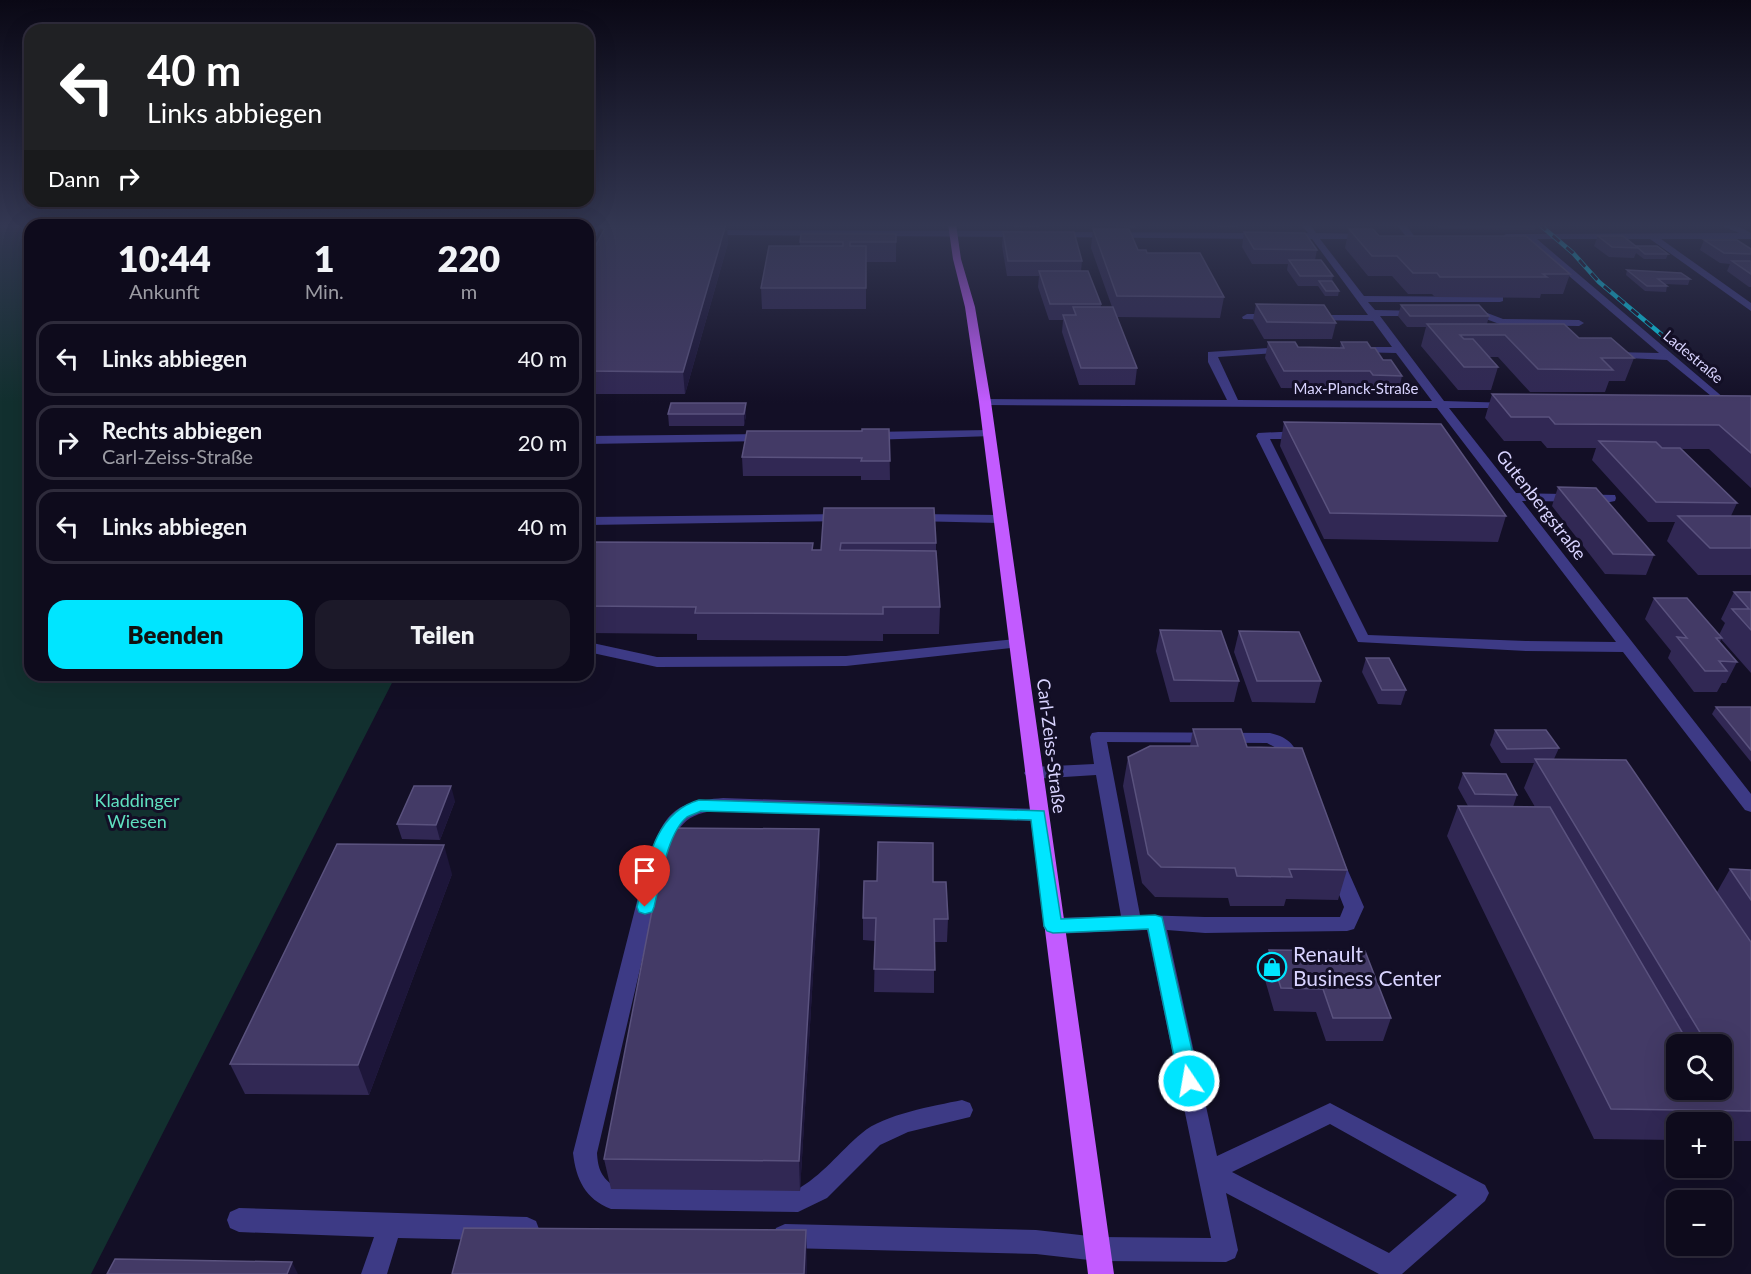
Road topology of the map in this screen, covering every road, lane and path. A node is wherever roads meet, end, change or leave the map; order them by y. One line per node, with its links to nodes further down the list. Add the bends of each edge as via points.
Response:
1 (964, 283): 20 (main road, Carl-Zeiss-Straße)
2 (1349, 283): 5 (street, Gutenbergstraße)
3 (1584, 283): 19 (street, Ladestraße)
4 (1717, 283): 7 (street)
5 (1361, 299): 6 (street); 10 (street, Gutenbergstraße)
6 (1500, 299)
7 (1751, 308)
8 (1429, 313): 10 (street)
9 (1460, 313): 14 (street, via 1479,313 1502,322)
10 (1374, 316): 13 (street); 17 (street, Gutenbergstraße)
11 (1247, 317): 12 (street)
12 (1281, 317)
13 (1304, 318)
14 (1580, 323)
15 (1301, 350): 21 (street, via 1212,354)
16 (1344, 350): 17 (street)
17 (1399, 350): 22 (street, Gutenbergstraße)
18 (1602, 355): 19 (street)
19 (1670, 357): 24 (street, Ladestraße, via 1727,406)
20 (985, 402): 21 (street, Max-Planck-Straße); 26 (main road, Carl-Zeiss-Straße)
21 (1234, 403): 22 (street, Max-Planck-Straße)
22 (1440, 404): 23 (street, Max-Planck-Straße); 25 (street, Gutenbergstraße)
23 (1524, 405)
24 (1703, 405)
25 (1463, 433): 27 (street); 32 (street, Gutenbergstraße)
26 (989, 434): 29 (street); 36 (main road, Carl-Zeiss-Straße)
27 (1441, 434)
28 (1319, 435): 39 (street, via 1262,436 1363,639)
29 (854, 436)
30 (774, 438): 31 (street)
31 (594, 440)
32 (1512, 497): 33 (street); 39 (street, Gutenbergstraße)
33 (1610, 498)
34 (856, 518): 37 (street)
35 (901, 518): 36 (street)
36 (1000, 519): 38 (main road, Carl-Zeiss-Straße)
37 (594, 521)
38 (1016, 644): 40 (street, via 846,661 657,662); 42 (main road, Carl-Zeiss-Straße)
39 (1628, 647): 44 (street, Gutenbergstraße)
40 (594, 648)
41 (1103, 768): 42 (street); 43 (street, via 1098,737 1270,738 1287,747); 48 (street)
42 (1033, 773): 45 (main road, Carl-Zeiss-Straße)
43 (1301, 779)
44 (1751, 806)
45 (1038, 815): 49 (main road, Carl-Zeiss-Straße); 50 (street, via 723,804 699,805 682,813 670,826 656,862 585,1154 586,1169 594,1187 611,1198 798,1201 819,1190 872,1138 905,1123)
46 (1327, 843): 47 (street, via 1354,907 1347,924)
47 (1155, 922): 48 (street); 51 (street)
48 (1132, 923): 49 (street)
49 (1053, 926): 56 (main road, Carl-Zeiss-Straße)
50 (962, 1110)
51 (1209, 1172): 51 (street, via 1391,1267 1477,1193 1330,1113); 56 (street, via 1226,1250)
52 (239, 1220): 53 (street)
53 (390, 1226): 54 (street); 57 (street)
54 (546, 1230)
55 (761, 1235): 56 (street, via 1036,1242)
56 (1098, 1249): 58 (main road, Carl-Zeiss-Straße)
57 (374, 1274)
58 (1101, 1274)

